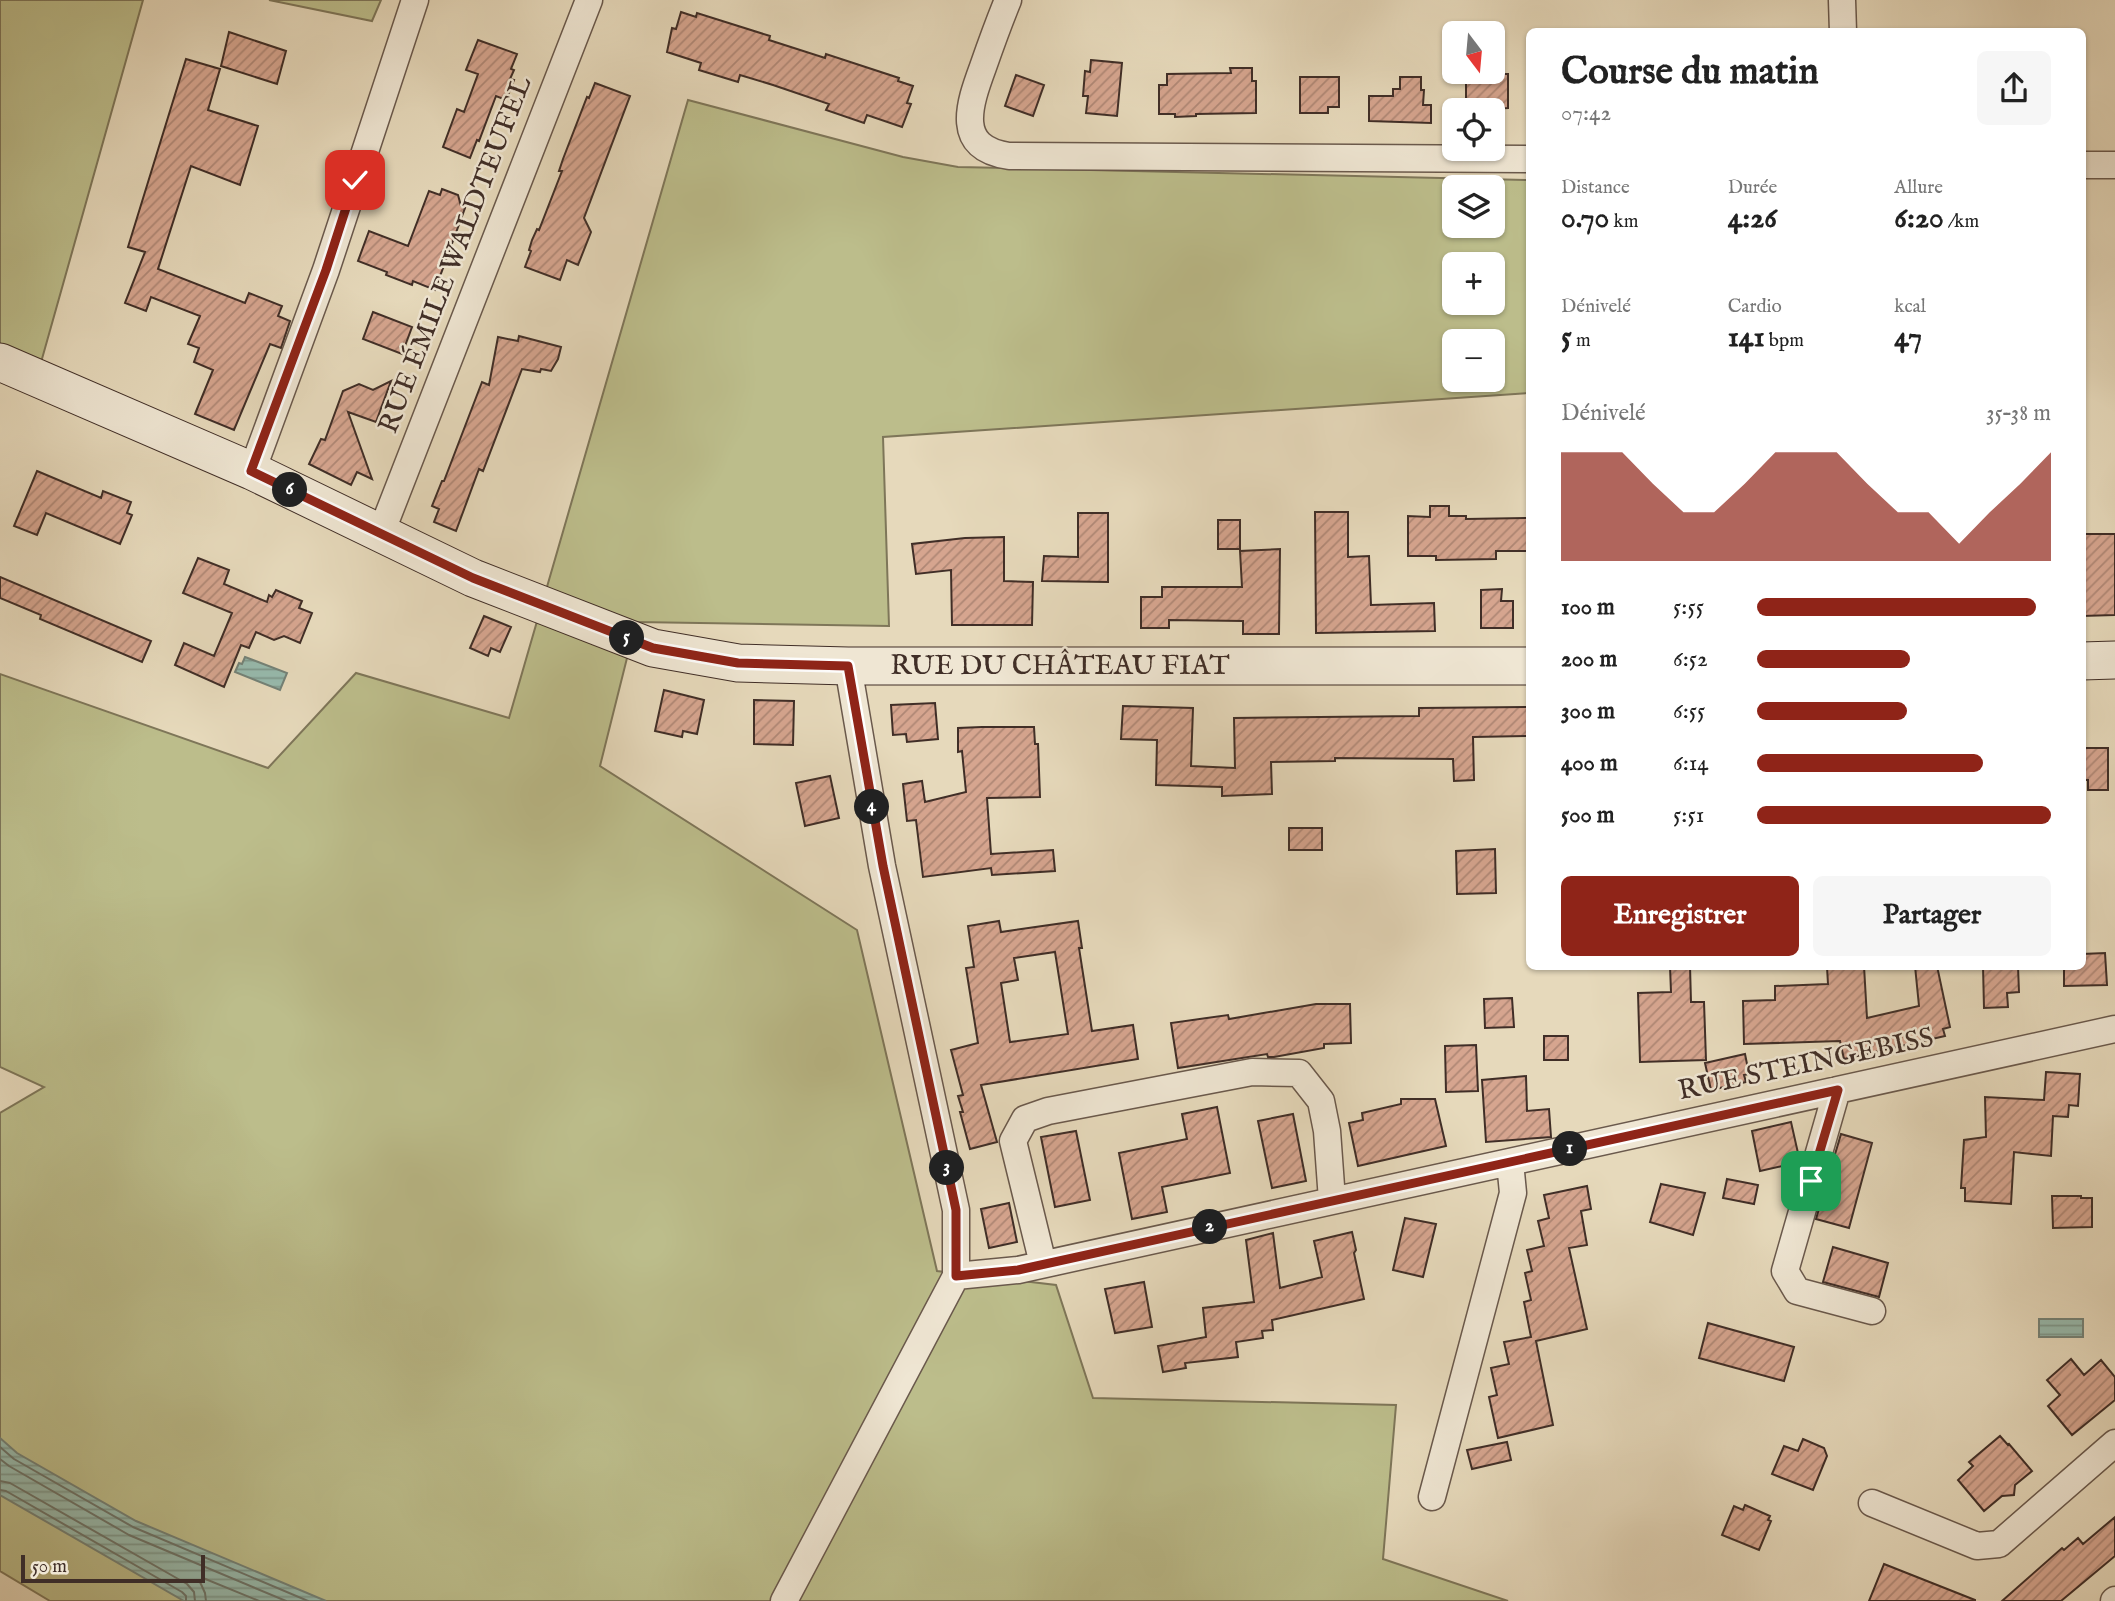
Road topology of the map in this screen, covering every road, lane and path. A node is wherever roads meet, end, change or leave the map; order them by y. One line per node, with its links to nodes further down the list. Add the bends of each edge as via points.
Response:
1 (415, 0): 10 (street, via 326,270)
2 (589, 0): 11 (street, RUE ÉMILE WALDTEUFEL)
3 (1008, 0): 6 (street, via 969,118 976,141 994,153)
4 (1842, 0): 5 (street)
5 (1843, 28)
6 (1526, 159)
7 (2086, 165): 8 (street)
8 (2115, 165)
9 (0, 362): 10 (street, RUE DU CHÂTEAU FIAT)
10 (251, 471): 11 (street, RUE DU CHÂTEAU FIAT)
11 (381, 533): 14 (street, RUE DU CHÂTEAU FIAT, via 473,578 653,648 738,663)
12 (2115, 660): 13 (street)
13 (2086, 661)
14 (848, 666): 15 (street, RUE DU CHÂTEAU FIAT); 21 (street, via 883,866 956,1210)
15 (1526, 666)
16 (2115, 1029): 17 (street, RUE STEINGEBISS)
17 (1838, 1090): 18 (street, RUE STEINGEBISS); 22 (street, via 1785,1272 1797,1291)
18 (1510, 1162): 19 (street, RUE STEINGEBISS); 24 (street, via 1513,1193)
19 (1332, 1200): 20 (street, RUE STEINGEBISS); 20 (street, via 1321,1101 1299,1073 1252,1072 1048,1111 1025,1119 1013,1141)
20 (1043, 1264): 21 (street, RUE STEINGEBISS)
21 (956, 1276): 26 (street)
22 (1872, 1311)
23 (2115, 1443): 25 (street, via 1999,1544 1977,1546)
24 (1432, 1497)
25 (1871, 1503)
26 (785, 1601)

